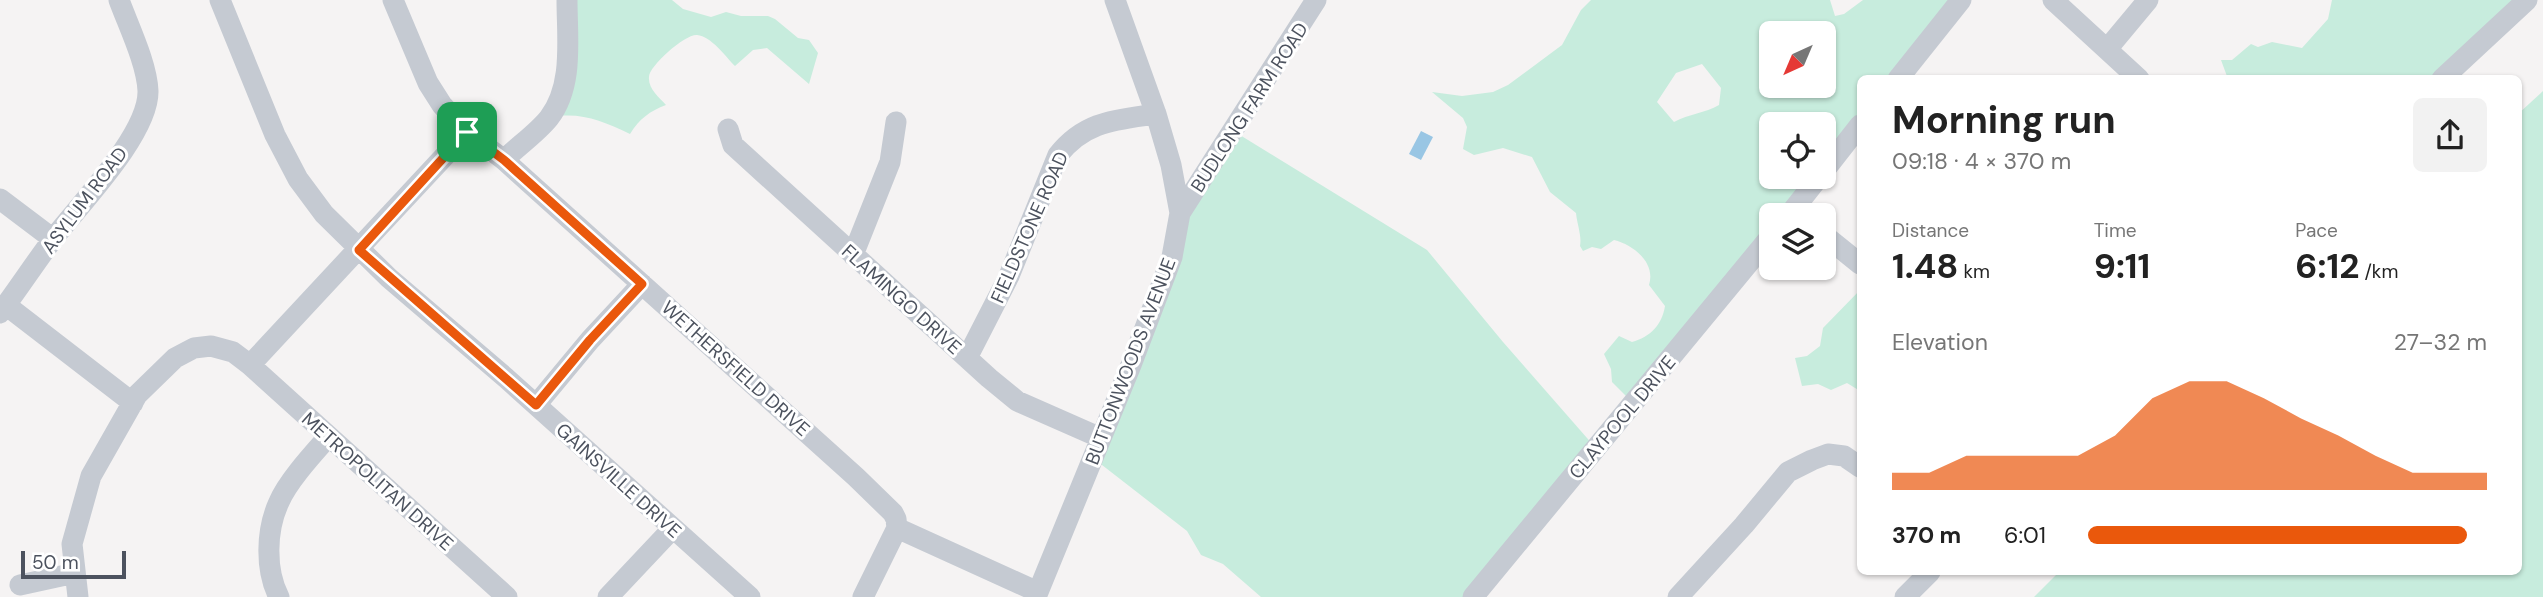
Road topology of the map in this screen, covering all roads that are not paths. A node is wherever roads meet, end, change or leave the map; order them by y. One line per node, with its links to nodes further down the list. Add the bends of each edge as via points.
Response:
1 (220, 0): 26 (street, GAINSVILLE DRIVE, via 291,168 313,201)
2 (393, 0): 19 (street, WETHERSFIELD DRIVE, via 428,83)
3 (567, 0): 21 (street, via 562,97 549,118)
4 (1115, 0): 15 (street, BUTTONWOODS AVENUE)
5 (1316, 0): 23 (street, BUDLONG FARM ROAD)
6 (1961, 0): 12 (street)
7 (2053, 0): 11 (street)
8 (2148, 0): 11 (street)
9 (2527, 0): 14 (street)
10 (121, 1): 24 (street, ASYLUM ROAD, via 148,77 144,114 117,161)
11 (2108, 48): 13 (street)
12 (1901, 75)
13 (2135, 75)
14 (2446, 75)
15 (1156, 114): 23 (street, BUTTONWOODS AVENUE); 32 (street, FIELDSTONE ROAD, via 1105,122 1068,142 1058,155 1009,276)
16 (896, 122): 28 (street, via 890,162)
17 (728, 129): 28 (street, FLAMINGO DRIVE, via 733,145)
18 (1857, 129): 20 (street)
19 (467, 132): 21 (street, WETHERSFIELD DRIVE); 26 (street)
20 (1836, 156)
21 (504, 160): 30 (street, WETHERSFIELD DRIVE)
22 (0, 198): 24 (street)
23 (1180, 213): 37 (street, BUTTONWOODS AVENUE, via 1171,257)
24 (53, 239): 31 (street, ASYLUM ROAD)
25 (1836, 245): 29 (street)
26 (359, 250): 33 (street); 35 (street, GAINSVILLE DRIVE)
27 (1759, 251): 51 (street, CLAYPOOL DRIVE)
28 (853, 255): 32 (street, FLAMINGO DRIVE)
29 (1857, 262)
30 (642, 284): 35 (street); 40 (street, WETHERSFIELD DRIVE, via 856,477 893,513)
31 (3, 309): 34 (street)
32 (968, 358): 37 (street, FLAMINGO DRIVE, via 1017,401)
33 (250, 365): 34 (street, METROPOLITAN DRIVE, via 233,352 211,346 194,348 175,358); 36 (street, METROPOLITAN DRIVE)
34 (133, 403): 41 (street, METROPOLITAN DRIVE, via 91,476 72,544)
35 (536, 405): 39 (street, GAINSVILLE DRIVE)
36 (328, 437): 46 (street, via 279,502 269,543 269,573); 47 (street, METROPOLITAN DRIVE)
37 (1101, 439): 44 (street, BUTTONWOODS AVENUE)
38 (1857, 465): 52 (street, via 1844,456 1828,454 1788,472)
39 (673, 528): 48 (street); 49 (street, GAINSVILLE DRIVE)
40 (897, 528): 44 (street); 50 (street)
41 (75, 573): 43 (street); 45 (street, METROPOLITAN DRIVE)
42 (1927, 575): 53 (street)
43 (20, 585)
44 (1037, 594)
45 (78, 597)
46 (279, 597)
47 (507, 597)
48 (608, 597)
49 (750, 597)
50 (863, 597)
51 (1473, 597)
52 (1678, 597)
53 (1905, 597)

